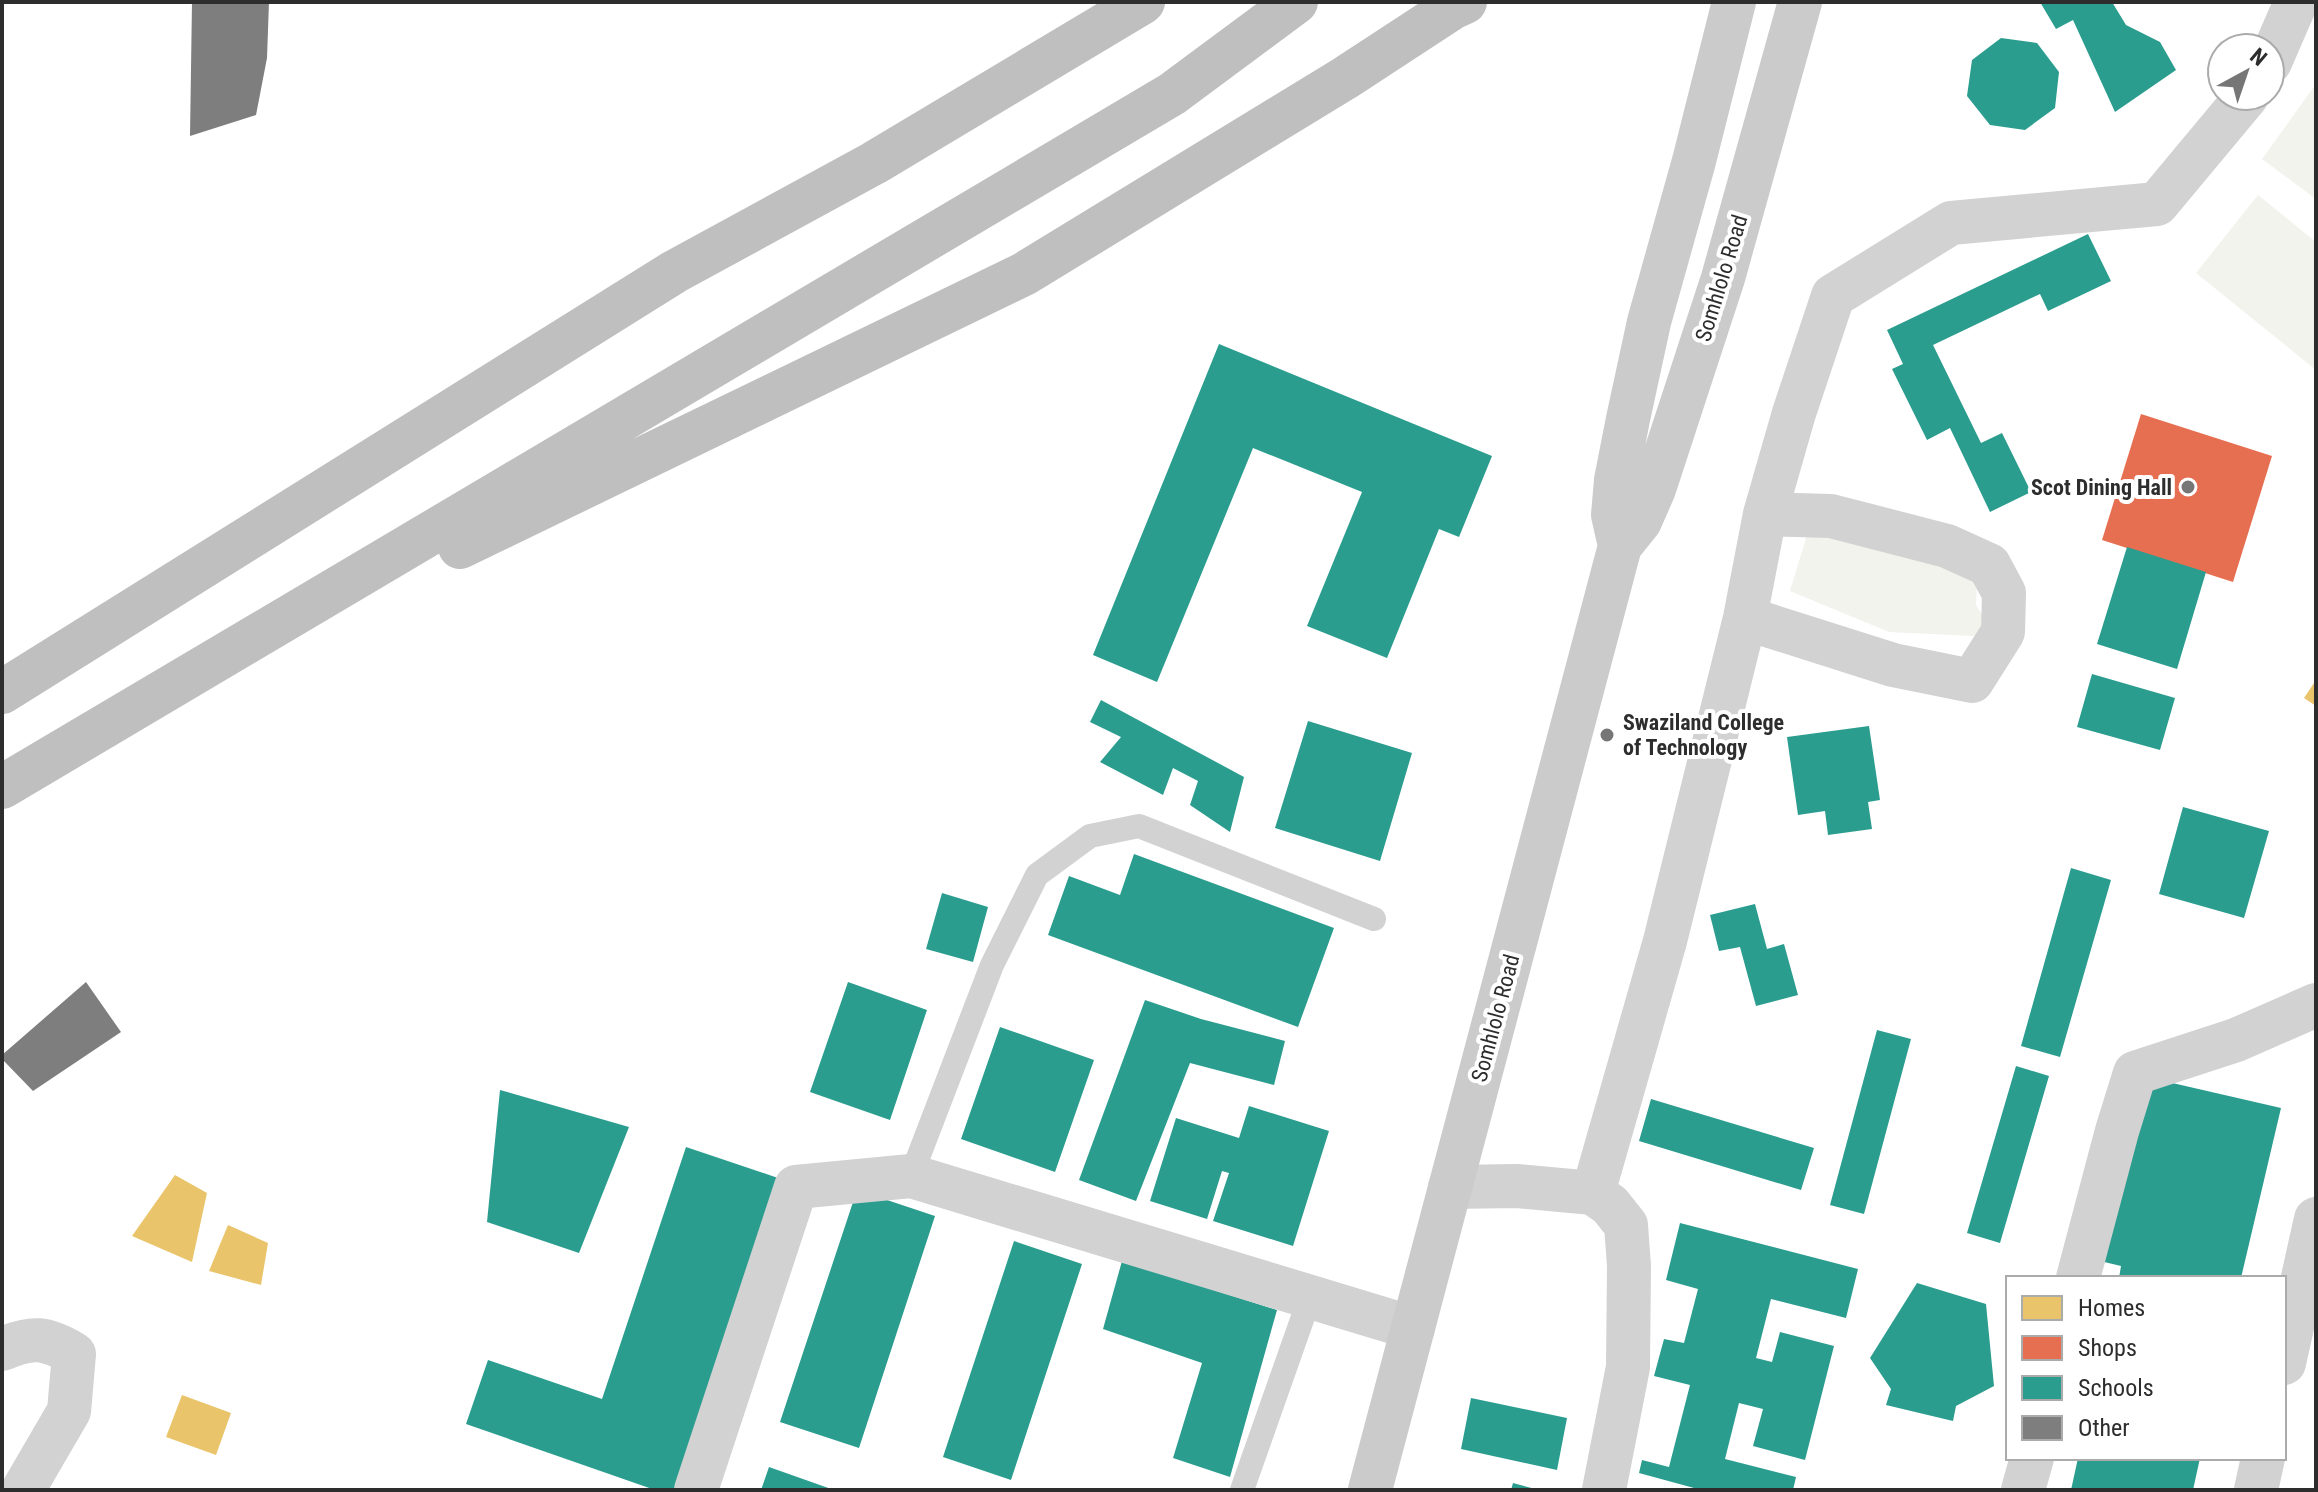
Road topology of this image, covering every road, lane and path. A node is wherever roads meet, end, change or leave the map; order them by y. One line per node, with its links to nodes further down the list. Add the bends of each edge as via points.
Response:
1 (1143, 2): 13 (highway, via 874,163 674,272)
2 (1296, 2): 12 (highway, via 1172,94)
3 (1465, 2): 12 (highway, via 1024,274)
4 (1734, 2): 10 (main road, Somhlolo Road, via 1628,419 1613,515)
5 (1800, 2): 10 (main road, Somhlolo Road, via 1723,278 1659,474 1640,521)
6 (2296, 2): 7 (street)
7 (2283, 32)
8 (2234, 112): 9 (street, via 2157,204 1951,223 1833,296)
9 (1765, 514): 11 (street); 11 (street, via 1831,516 1971,556 1989,565 2004,593 2003,632 1972,681 1893,665)
10 (1620, 546): 18 (main road, Somhlolo Road)
11 (1745, 618): 19 (street, via 1665,941)
12 (176, 685): 14 (highway)
13 (2, 692)
14 (2, 787)
15 (1374, 919): 17 (lane, via 1139,826 1090,836 1037,875 992,965)
16 (2316, 1005): 21 (street, via 2236,1040 2135,1073)
17 (911, 1176): 22 (street); 29 (street, via 796,1187)
18 (1450, 1187): 19 (street); 23 (main road, Somhlolo Road)
19 (1593, 1193): 32 (street, via 1626,1225 1629,1266 1628,1367)
20 (2316, 1219): 25 (street)
21 (2079, 1276)
22 (1310, 1297): 23 (street); 30 (lane)
23 (1413, 1328): 31 (main road, Somhlolo Road)
24 (2, 1349): 28 (street, via 23,1340 55,1342 74,1354 69,1411)
25 (2286, 1354)
26 (2031, 1460): 33 (street)
27 (2263, 1460): 34 (street)
28 (23, 1490)
29 (696, 1490)
30 (1242, 1490)
31 (1370, 1490)
32 (1604, 1490)
33 (2023, 1490)
34 (2256, 1490)

